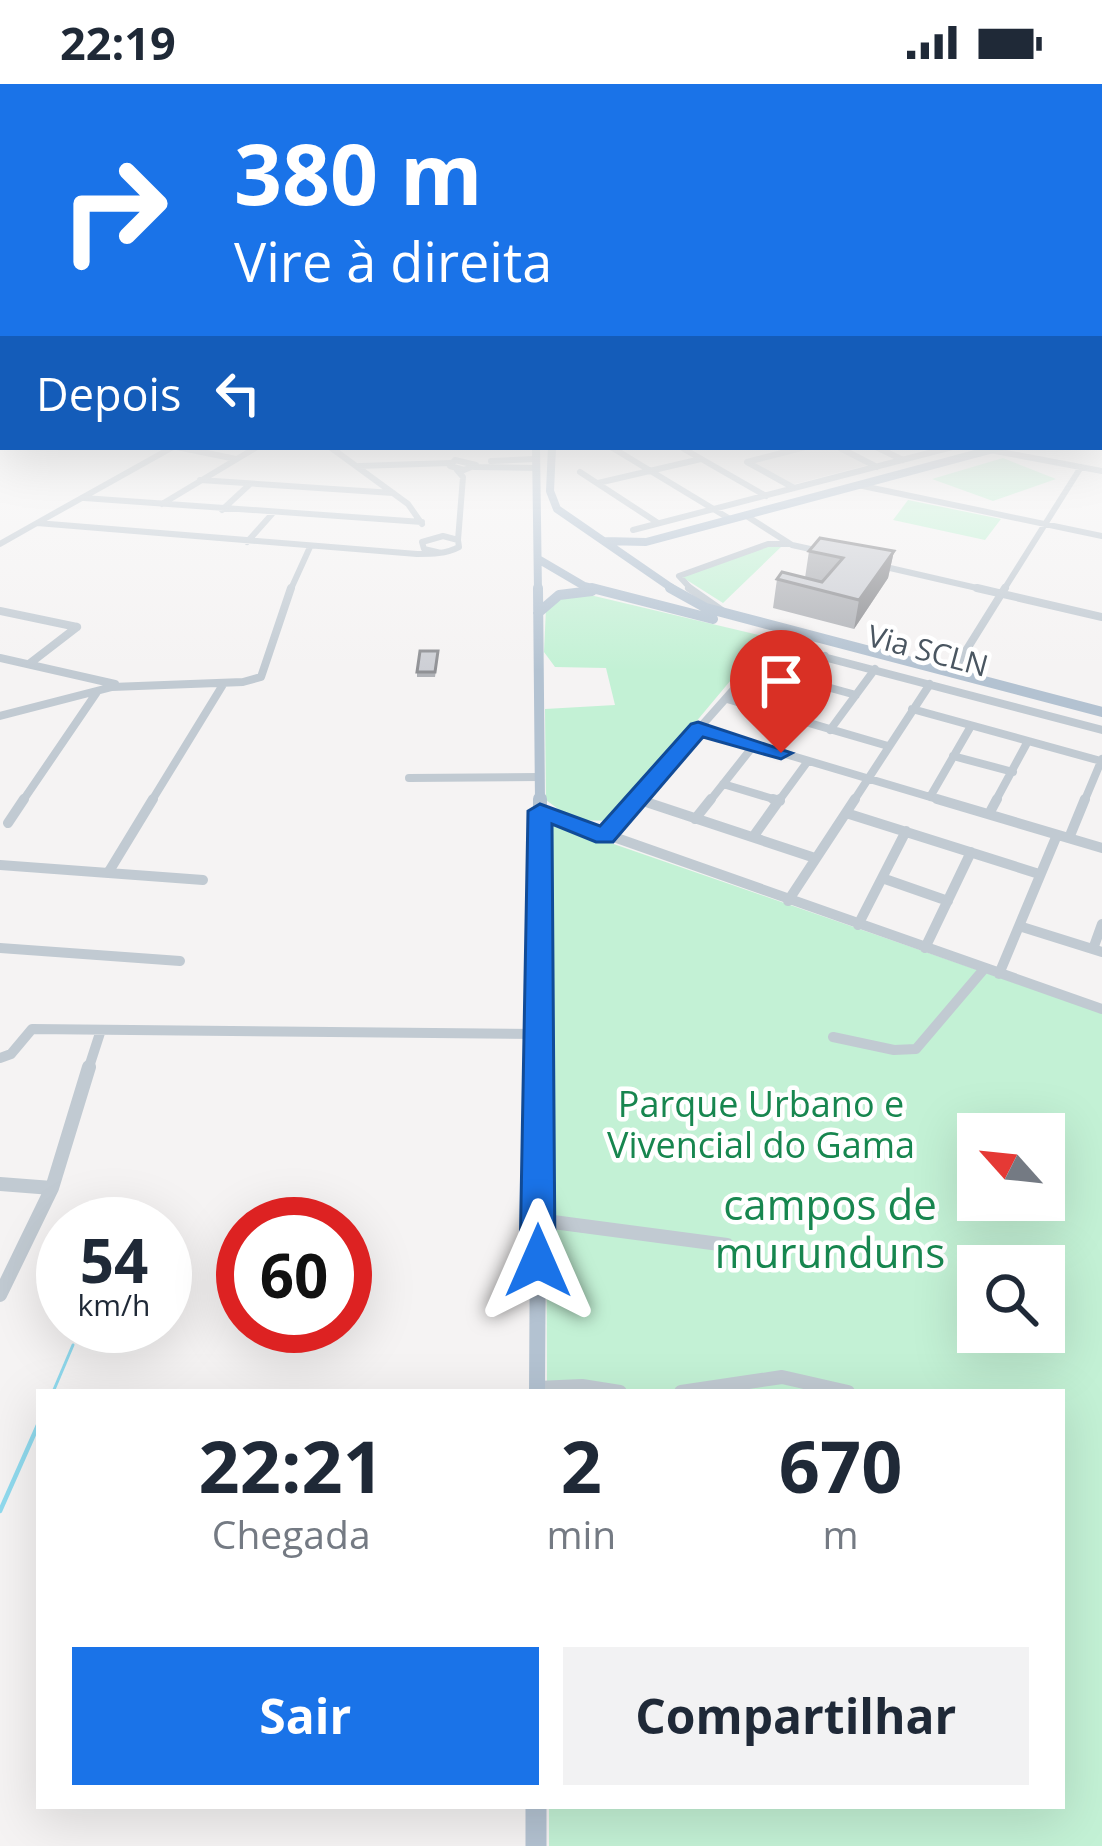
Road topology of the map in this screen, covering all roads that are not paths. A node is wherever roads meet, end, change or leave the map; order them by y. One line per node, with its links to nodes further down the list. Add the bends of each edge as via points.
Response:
1 (68, 506): 21 (street)
2 (175, 506): 15 (street)
3 (227, 506): 15 (street)
4 (410, 506): 24 (street)
5 (457, 506): 26 (street)
6 (537, 506): 20 (main road)
7 (558, 506): 18 (main road)
8 (633, 506): 22 (street)
9 (709, 506): 14 (street)
10 (725, 506): 14 (street)
11 (778, 506): 17 (main road)
12 (959, 506): 23 (street)
13 (1056, 506): 23 (street)
14 (714, 509): 19 (street); 22 (street)
15 (223, 510): 16 (street)
16 (272, 514): 24 (street); 30 (street)
17 (745, 515): 19 (main road); 34 (street)
18 (569, 519): 20 (main road); 29 (main road, Via SCLN)
19 (730, 519): 31 (main road)
20 (537, 522): 40 (main road)
21 (37, 523): 30 (street); 32 (street)
22 (658, 523): 25 (street)
23 (1044, 524): 28 (street); 46 (street)
24 (422, 525): 27 (street); 33 (street)
25 (632, 530)
26 (459, 535): 27 (street); 38 (street, via 456,549)
27 (439, 536): 33 (street)
28 (1102, 536)
29 (597, 539): 31 (main road); 41 (main road, Via SCLN)
30 (247, 542): 35 (street)
31 (646, 542): 41 (main road)
32 (0, 544)
33 (422, 544): 37 (street); 38 (street)
34 (792, 544): 39 (street); 50 (street, via 768,544 682,574 681,583)
35 (310, 547): 36 (street); 43 (street)
36 (335, 548): 37 (street); 43 (street)
37 (398, 553): 38 (street)
38 (440, 553)
39 (834, 554)
40 (538, 560): 45 (main road, Via SCLN); 49 (main road)
41 (627, 560): 44 (main road, Via SCLN)
42 (866, 562): 46 (street)
43 (298, 566): 60 (street, via 265,674)
44 (659, 582): 47 (main road, via 660,592); 50 (main road, Via SCLN)
45 (602, 591): 47 (main road, Via SCLN); 49 (main road, via 559,596)
46 (1000, 593): 51 (street); 58 (street)
47 (640, 600): 52 (main road, Via SCLN)
48 (0, 611): 56 (street, via 77,627)
49 (538, 613): 83 (main road)
50 (727, 615): 52 (main road, Via SCLN)
51 (1102, 617)
52 (753, 626): 53 (main road, Via SCLN)
53 (772, 630): 58 (main road, Via SCLN); 71 (main road, Via SCLN)
54 (826, 656): 57 (street); 59 (street); 65 (street, via 772,645)
55 (0, 658): 56 (street)
56 (29, 664): 62 (street)
57 (875, 669): 61 (street); 64 (street)
58 (952, 673): 71 (main road, Via SCLN)
59 (805, 681): 64 (street); 69 (street)
60 (224, 683): 62 (street); 103 (street)
61 (930, 684): 67 (street); 75 (street)
62 (124, 686): 63 (street)
63 (98, 690): 68 (street); 94 (street)
64 (856, 695): 74 (street)
65 (727, 699): 69 (street); 73 (street)
66 (0, 706): 68 (street)
67 (912, 709): 72 (street); 78 (street)
68 (19, 711): 70 (street)
69 (780, 715): 74 (street)
70 (0, 716)
71 (1102, 716)
72 (971, 726): 76 (street); 79 (street)
73 (698, 728): 77 (street); 88 (street)
74 (830, 730): 78 (street)
75 (1102, 730)
76 (1028, 741): 80 (street); 82 (street)
77 (754, 745): 81 (street); 86 (street)
78 (888, 746): 85 (street)
79 (953, 756): 82 (street); 87 (street)
80 (1101, 760): 97 (street)
81 (808, 761): 85 (street); 89 (street)
82 (1013, 772): 92 (street)
83 (540, 777): 84 (street); 90 (main road)
84 (409, 778)
85 (868, 779): 87 (street); 91 (street)
86 (723, 784): 89 (street); 93 (street)
87 (930, 797): 92 (street)
88 (637, 799): 93 (street); 96 (street)
89 (780, 801): 98 (street)
90 (540, 811): 96 (street); 120 (main road)
91 (846, 813): 95 (street); 101 (street)
92 (989, 814): 97 (street)
93 (695, 819): 98 (street)
94 (8, 823)
95 (906, 831): 100 (street); 105 (street)
96 (604, 836): 107 (street)
97 (1063, 837): 99 (street); 104 (street)
98 (753, 838): 101 (street)
99 (1102, 848)
100 (971, 852): 104 (street); 108 (street)
101 (815, 858): 107 (street)
102 (0, 865): 103 (street)
103 (107, 873): 106 (street)
104 (1040, 874): 111 (street)
105 (882, 878): 108 (street); 110 (street)
106 (202, 880)
107 (788, 901): 110 (street)
108 (948, 901): 113 (street)
109 (1102, 924): 114 (street)
110 (858, 925): 113 (street)
111 (1019, 926): 114 (street); 117 (street)
112 (0, 948): 115 (street)
113 (925, 948): 116 (street)
114 (1097, 951)
115 (180, 961)
116 (984, 969): 117 (street); 121 (street, via 916,1049)
117 (999, 974): 118 (street)
118 (1102, 1009)
119 (100, 1033): 120 (street); 122 (street, via 32,1030); 124 (street)
120 (539, 1034): 125 (main road)
121 (833, 1036)
122 (0, 1058)
123 (0, 1184): 124 (street)
124 (52, 1188): 127 (street)
125 (538, 1220): 126 (street); 128 (main road)
126 (727, 1245)
127 (0, 1295)
128 (537, 1389)
129 (548, 1389): 130 (street)
130 (601, 1389)
131 (700, 1389): 132 (street, via 782,1377)
132 (835, 1389)
133 (536, 1809): 134 (main road)
134 (536, 1846)

